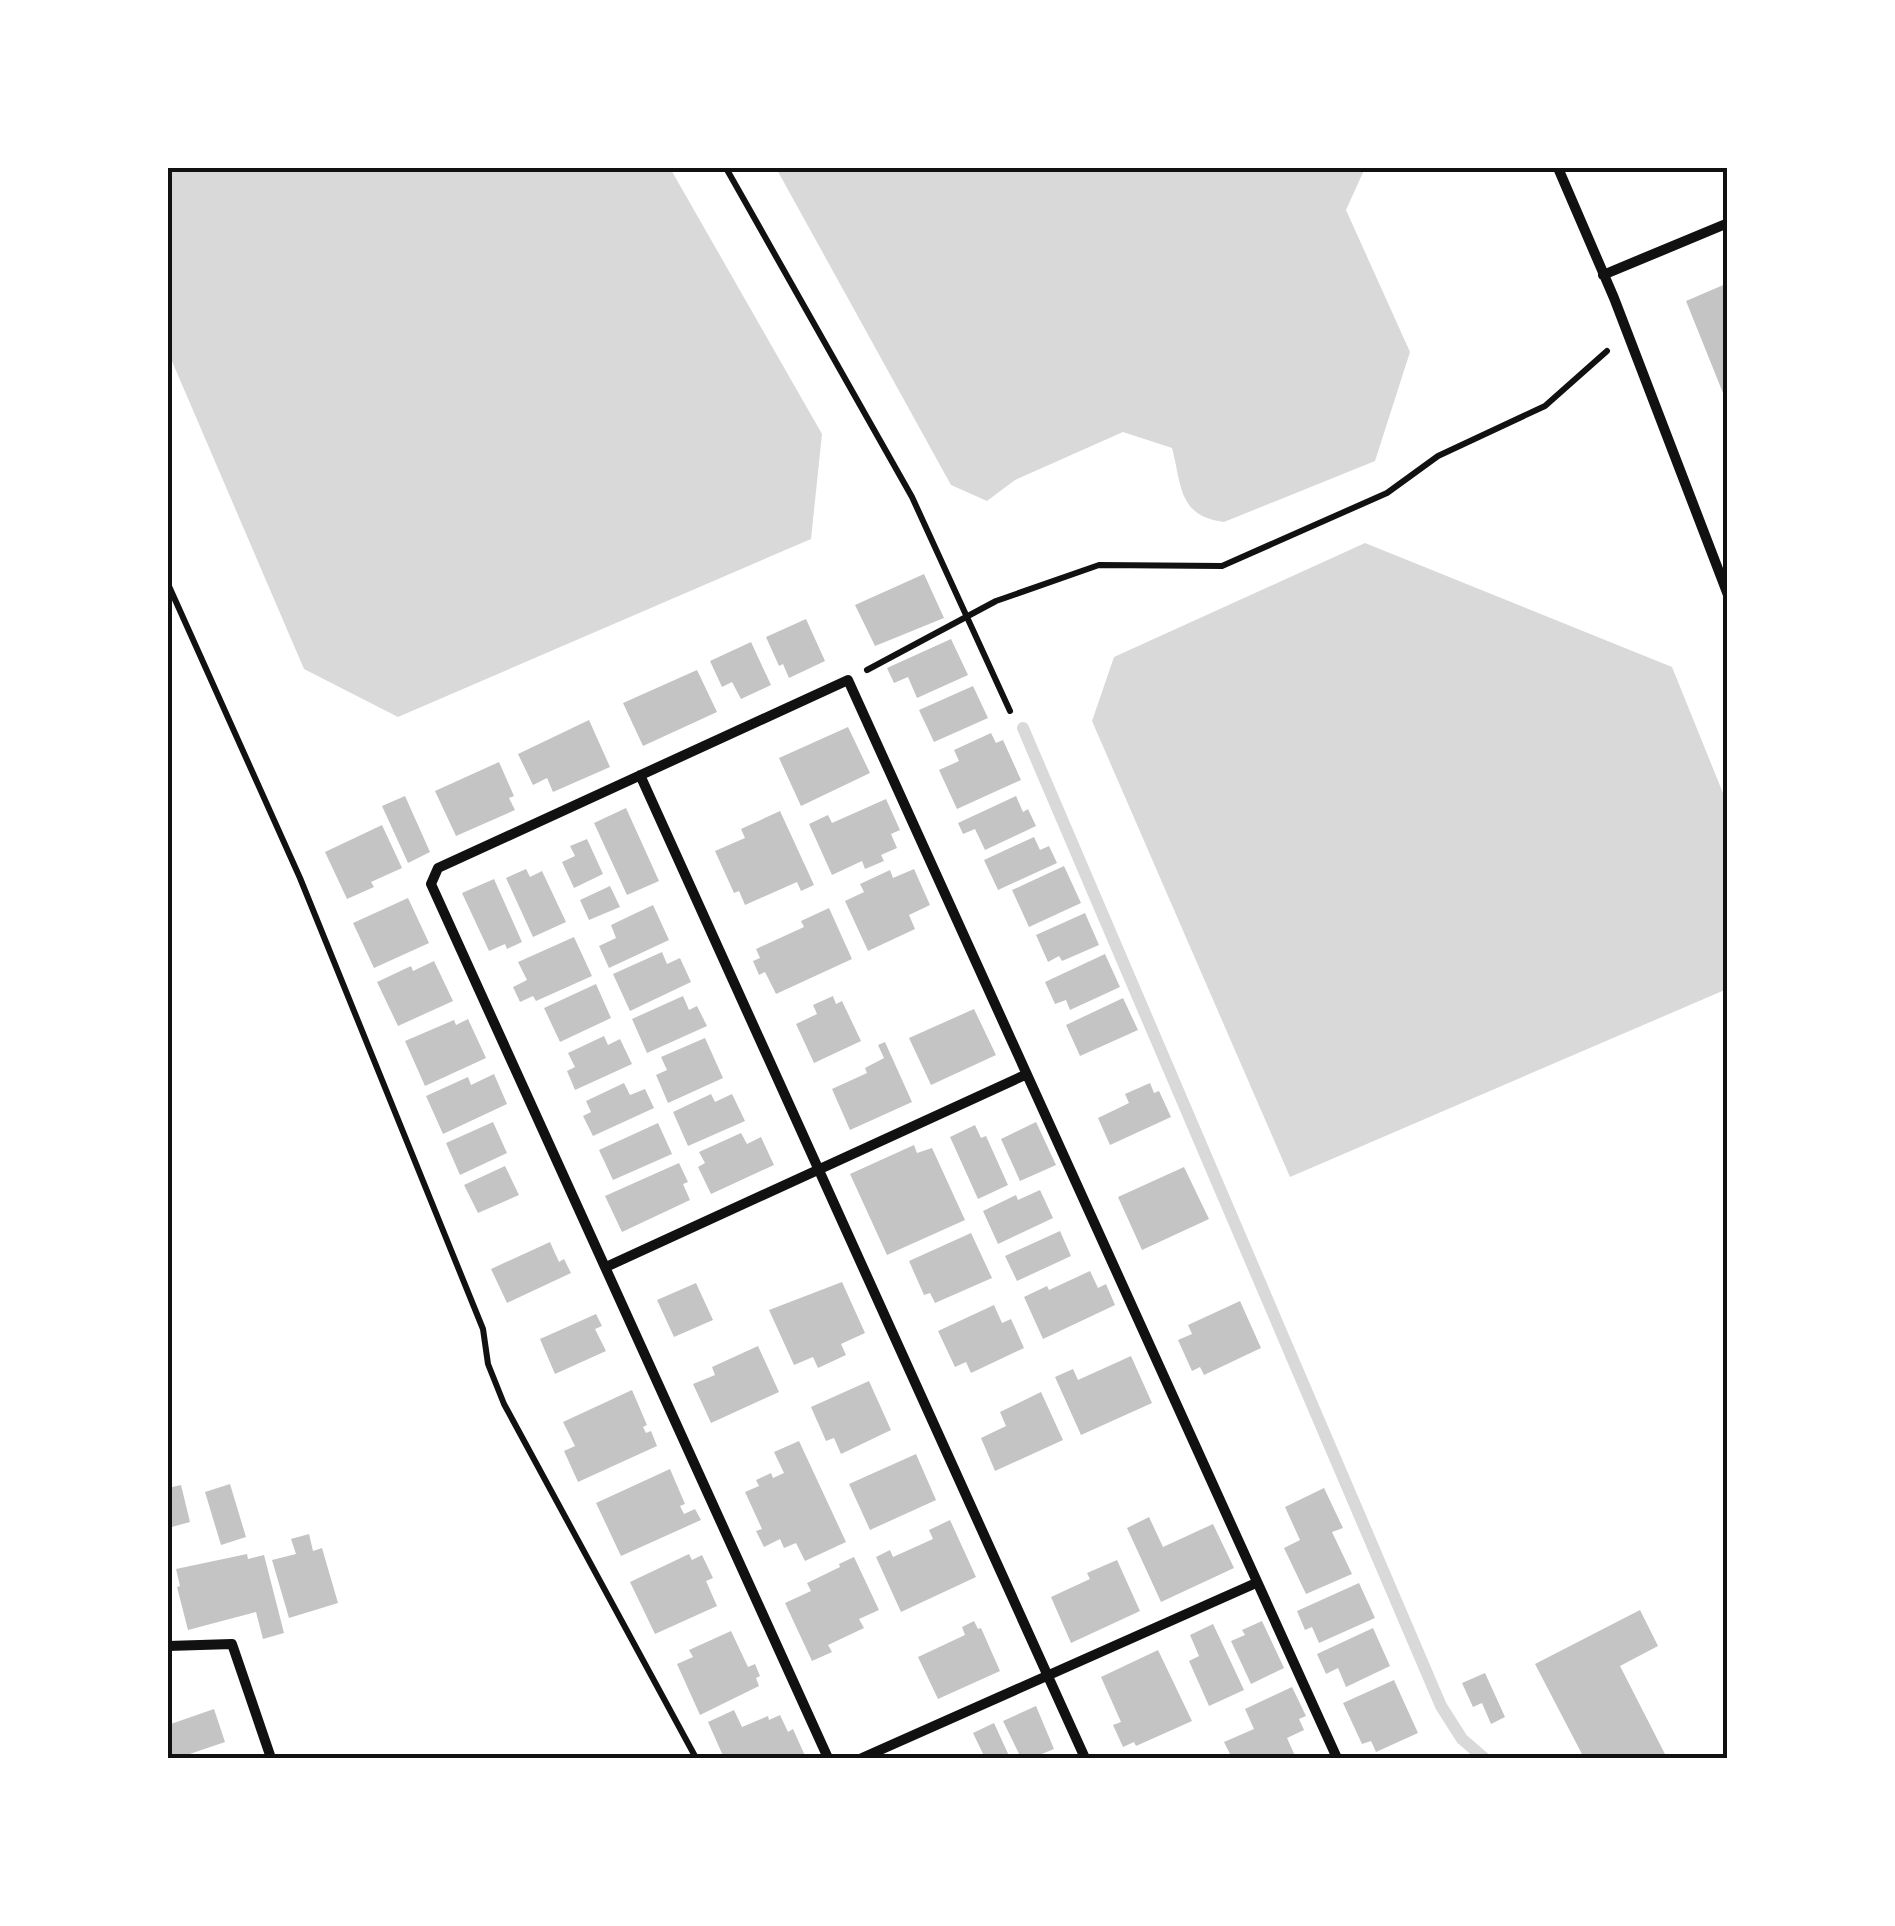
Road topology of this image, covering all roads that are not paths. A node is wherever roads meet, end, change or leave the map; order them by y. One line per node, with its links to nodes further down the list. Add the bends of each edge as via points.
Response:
1 (1558, 168): 3 (street)
2 (1728, 223): 3 (street)
3 (1604, 275): 4 (street)
4 (1728, 595)
5 (640, 775): 6 (street, via 848,680); 7 (street); 8 (street, via 438,868 430,884)
6 (1025, 1074): 7 (street); 9 (street)
7 (816, 1169): 8 (street); 11 (street)
8 (606, 1267): 13 (street)
9 (1256, 1583): 11 (street); 16 (street)
10 (168, 1646): 12 (street, via 232,1644)
11 (1048, 1676): 14 (street); 15 (street)
12 (272, 1758)
13 (828, 1758)
14 (862, 1758)
15 (1085, 1758)
16 (1336, 1758)

